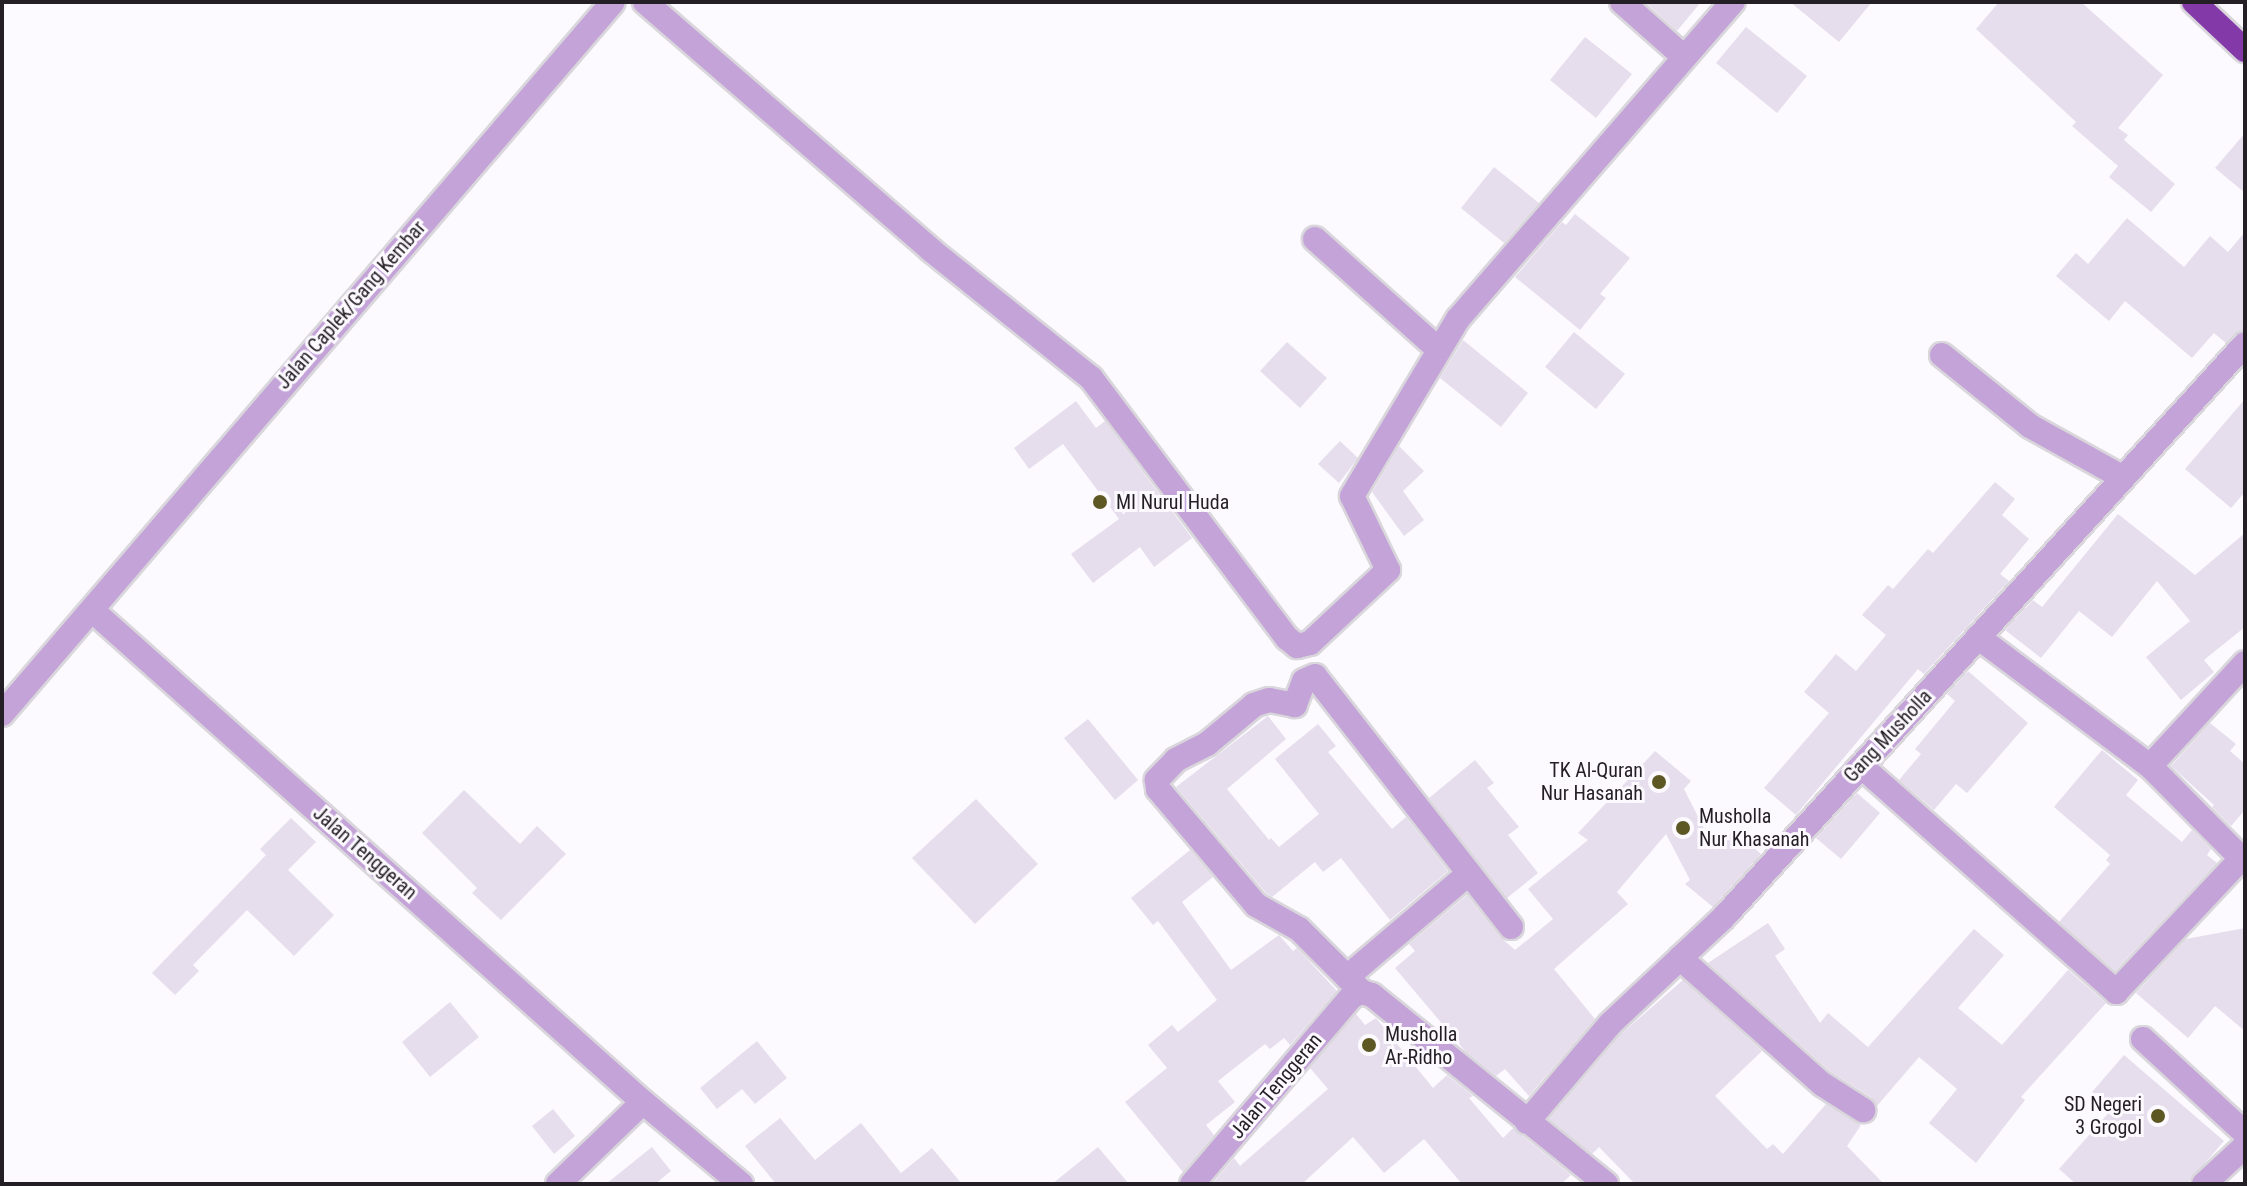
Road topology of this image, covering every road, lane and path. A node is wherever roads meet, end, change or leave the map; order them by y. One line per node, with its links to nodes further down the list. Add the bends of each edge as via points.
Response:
1 (613, 2): 13 (street, Jalan Caplek/Gang Kembar)
2 (645, 2): 10 (street, via 931,250 1091,378 1292,644 1310,643 1388,570 1352,497)
3 (1622, 2): 7 (street)
4 (1733, 2): 7 (street)
5 (2194, 2): 6 (highway)
6 (2245, 50)
7 (1684, 57): 10 (street, via 1458,319)
8 (1315, 239): 10 (street)
9 (2245, 344): 12 (street, Gang Musholla)
10 (1438, 349)
11 (1942, 355): 12 (street, via 2030,426)
12 (2122, 477): 14 (street, Gang Musholla)
13 (93, 611): 16 (street); 25 (street, Jalan Tenggeran)
14 (1978, 637): 17 (street, Gang Musholla); 18 (street)
15 (2245, 663): 18 (street)
16 (2, 714)
17 (1861, 766): 19 (street, via 2116,992); 22 (street, Gang Musholla)
18 (2150, 766): 19 (street)
19 (2243, 861)
20 (1469, 873): 21 (street); 23 (street, Jalan Tenggeran); 23 (street, via 1315,676 1304,681 1295,705 1261,701 1159,776 1158,789 1256,905 1299,929)
21 (1511, 927)
22 (1680, 958): 26 (street, via 1822,1084); 27 (street, Gang Musholla, via 1610,1024)
23 (1355, 984): 27 (street); 32 (street, Jalan Tenggeran, via 1352,996)
24 (2143, 1039): 28 (street)
25 (643, 1102): 30 (street); 31 (street, Jalan Tenggeran)
26 (1863, 1110)
27 (1527, 1122): 33 (street)
28 (2245, 1133)
29 (2245, 1146): 34 (street)
30 (558, 1184)
31 (741, 1184)
32 (1192, 1184)
33 (1606, 1184)
34 (2204, 1184)

